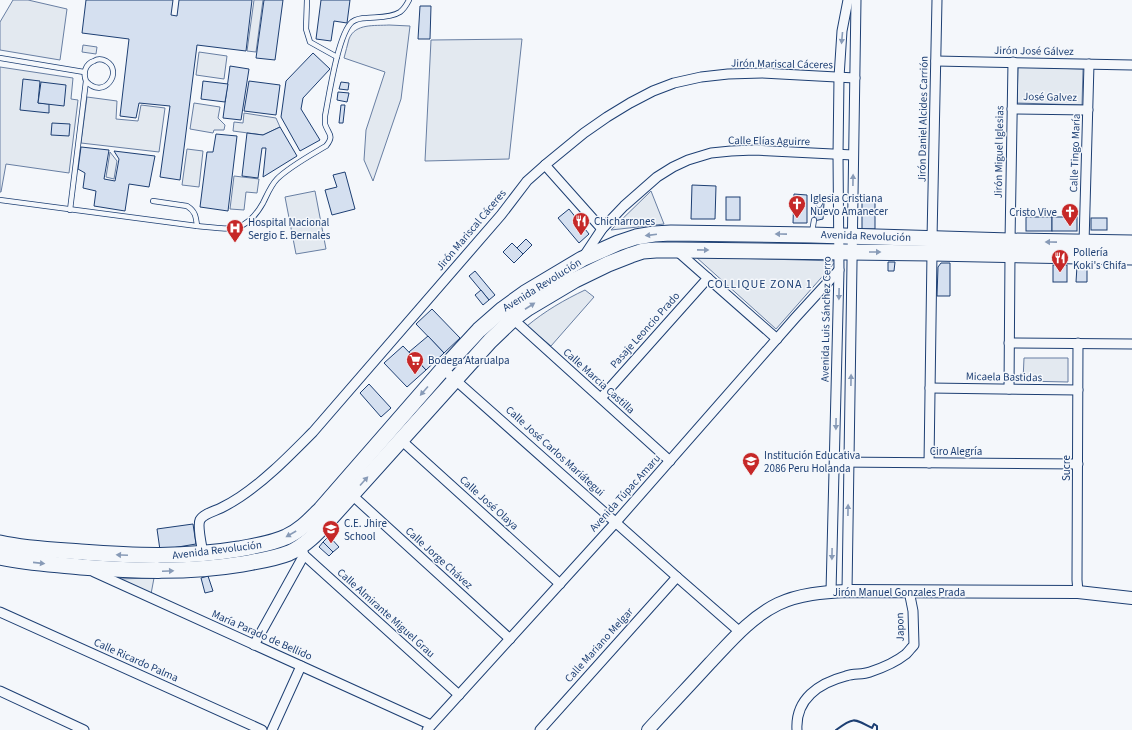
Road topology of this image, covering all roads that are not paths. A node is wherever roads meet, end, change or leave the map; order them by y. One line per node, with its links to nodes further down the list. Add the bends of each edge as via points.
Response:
1 (308, 0): 6 (lane, via 306,29 310,42)
2 (409, 0): 6 (lane, via 399,13 354,20 348,26)
3 (848, 0): 13 (street, Avenida Luis Sánchez Cerro, one-way to 13, via 842,31)
4 (856, 0): 14 (street, Avenida Luis Sánchez Cerro)
5 (937, 0): 8 (street, Jirón Daniel Alcides Carrión)
6 (337, 57): 26 (lane, via 325,116 330,133 330,140 326,146 277,179 250,221 238,228)
7 (0, 58): 12 (lane)
8 (936, 61): 9 (street, Jirón José Gálvez); 31 (street, Jirón Daniel Alcides Carrión)
9 (1013, 62): 10 (street, Jirón José Gálvez); 16 (street, Jirón Miguel Iglesias)
10 (1089, 64): 11 (street, Jirón José Gálvez); 17 (street, Calle Tingo María)
11 (1132, 65)
12 (84, 72): 15 (lane); 15 (lane, via 88,64 96,60 106,61 112,68 111,82 103,88 89,85)
13 (839, 77): 14 (street, Jirón Mariscal Cáceres); 18 (street, Avenida Luis Sánchez Cerro); 20 (street, Jirón Mariscal Cáceres, via 728,74 674,83 647,94 607,117)
14 (855, 78): 19 (street, Avenida Luis Sánchez Cerro)
15 (86, 81): 25 (lane)
16 (1012, 109): 17 (street, José Galvez); 32 (street, Jirón Miguel Iglesias)
17 (1088, 110): 29 (street, Calle Tingo María)
18 (838, 155): 19 (street, Calle Elías Aguirre); 21 (street, Avenida Luis Sánchez Cerro); 27 (street, Calle Elías Aguirre, via 754,150 711,153 688,160 657,177)
19 (853, 155): 28 (street, Avenida Luis Sánchez Cerro, one-way to 19)
20 (545, 164): 27 (street); 60 (street, Jirón Mariscal Cáceres, via 527,181 491,227 308,437 257,484 200,520)
21 (838, 195): 24 (lane, via 821,200); 28 (street, Avenida Luis Sánchez Cerro)
22 (0, 200): 25 (lane)
23 (153, 201): 26 (lane, via 191,208 196,215)
24 (819, 205)
25 (70, 210): 26 (lane)
26 (197, 226)
27 (602, 228): 36 (street, Calle Elías Aguirre)
28 (846, 236): 31 (main road, Avenida Revolución); 34 (street, Avenida Luis Sánchez Cerro); 34 (street, Avenida Luis Sánchez Cerro); 36 (main road, Avenida Revolución, one-way to 36, via 813,227 654,234 618,243)
29 (1084, 243): 30 (main road, Avenida Revolución); 32 (main road, Avenida Revolución, one-way to 32)
30 (1132, 243)
31 (932, 245): 32 (main road, Avenida Revolución); 34 (main road, Avenida Revolución, one-way to 31); 46 (street, Jirón Daniel Alcides Carrión)
32 (1010, 248): 35 (main road, Avenida Revolución); 41 (street, Jirón Miguel Iglesias)
33 (676, 250): 34 (main road, Avenida Revolución, one-way to 34); 38 (street); 39 (main road, Avenida Revolución, one-way to 33, via 550,294 608,264 643,251)
34 (846, 252): 37 (street, Avenida Luis Sánchez Cerro); 53 (street, Avenida Luis Sánchez Cerro, one-way to 34)
35 (1132, 257)
36 (582, 259): 44 (main road, Avenida Revolución, via 503,309 479,330)
37 (839, 270): 40 (street, Avenida Túpac Amaru); 52 (street, Avenida Luis Sánchez Cerro, one-way to 52)
38 (708, 278): 40 (street); 49 (street, Pasaje Leoncio Prado)
39 (513, 319): 45 (main road, Avenida Revolución); 49 (street, Calle Marcia Castilla)
40 (777, 339): 51 (street, Avenida Túpac Amaru)
41 (1009, 343): 42 (street); 47 (street, Jirón Miguel Iglesias)
42 (1078, 343): 43 (street); 48 (street, Sucre)
43 (1132, 344)
44 (443, 369): 45 (street, Calle José Carlos Mariátegui); 60 (main road, Avenida Revolución, one-way to 60, via 336,491 296,532 269,543)
45 (455, 380): 50 (main road, Avenida Revolución); 57 (street, Calle José Carlos Mariátegui)
46 (930, 388): 47 (street, Micaela Bastidas); 54 (street, Jirón Daniel Alcides Carrión)
47 (1009, 389): 48 (street, Micaela Bastidas)
48 (1078, 390): 55 (street, Sucre)
49 (601, 398): 51 (street, Calle Marcia Castilla)
50 (401, 440): 56 (main road, Avenida Revolución, one-way to 50); 64 (street, Calle José Olaya)
51 (670, 461): 57 (street, Avenida Túpac Amaru)
52 (835, 462): 53 (street, Ciro Alegría); 67 (street, Avenida Luis Sánchez Cerro, one-way to 67)
53 (849, 462): 54 (street, Ciro Alegría); 65 (street, Avenida Luis Sánchez Cerro, one-way to 53)
54 (930, 463): 55 (street, Ciro Alegría)
55 (1078, 464): 68 (street, Sucre)
56 (352, 495): 59 (main road, Avenida Revolución); 72 (street, Calle Jorge Chávez)
57 (616, 522): 63 (street, Calle José Carlos Mariátegui); 64 (street, Avenida Túpac Amaru)
58 (0, 543): 60 (main road, Avenida Revolución, one-way to 58, via 119,555)
59 (303, 551): 62 (main road, Avenida Revolución, one-way to 59, via 161,571 201,569); 73 (street); 76 (street, Calle Almirante Miguel Grau)
60 (203, 554)
61 (0, 557): 62 (main road, Avenida Revolución, one-way to 62)
62 (83, 567): 73 (street, María Parado de Bellido)
63 (677, 577): 71 (street, Calle José Carlos Mariátegui); 81 (street, Calle Mariano Melgar)
64 (560, 584): 72 (street, Avenida Túpac Amaru)
65 (847, 590): 66 (street, Jirón Manuel Gonzales Prada); 67 (street, Jirón Manuel Gonzales Prada)
66 (909, 591): 68 (street, Jirón Manuel Gonzales Prada); 83 (street, Japon, via 913,611 914,645 907,654 861,675 839,678 809,694 802,703)
67 (831, 592): 71 (street, Jirón Manuel Gonzales Prada, via 803,596 779,604)
68 (1078, 592): 69 (street, Jirón Manuel Gonzales Prada)
69 (1132, 598)
70 (0, 612): 79 (street, Calle Ricardo Palma)
71 (740, 632): 82 (street, Jirón Manuel Gonzales Prada)
72 (510, 639): 76 (street, Avenida Túpac Amaru)
73 (254, 645): 74 (street, María Parado de Bellido)
74 (301, 666): 77 (street, María Parado de Bellido); 80 (street)
75 (0, 691): 78 (street)
76 (459, 695): 77 (street, Avenida Túpac Amaru)
77 (429, 728)
78 (84, 730)
79 (262, 730)
80 (272, 730)
81 (540, 730)
82 (648, 730)
83 (797, 730)

